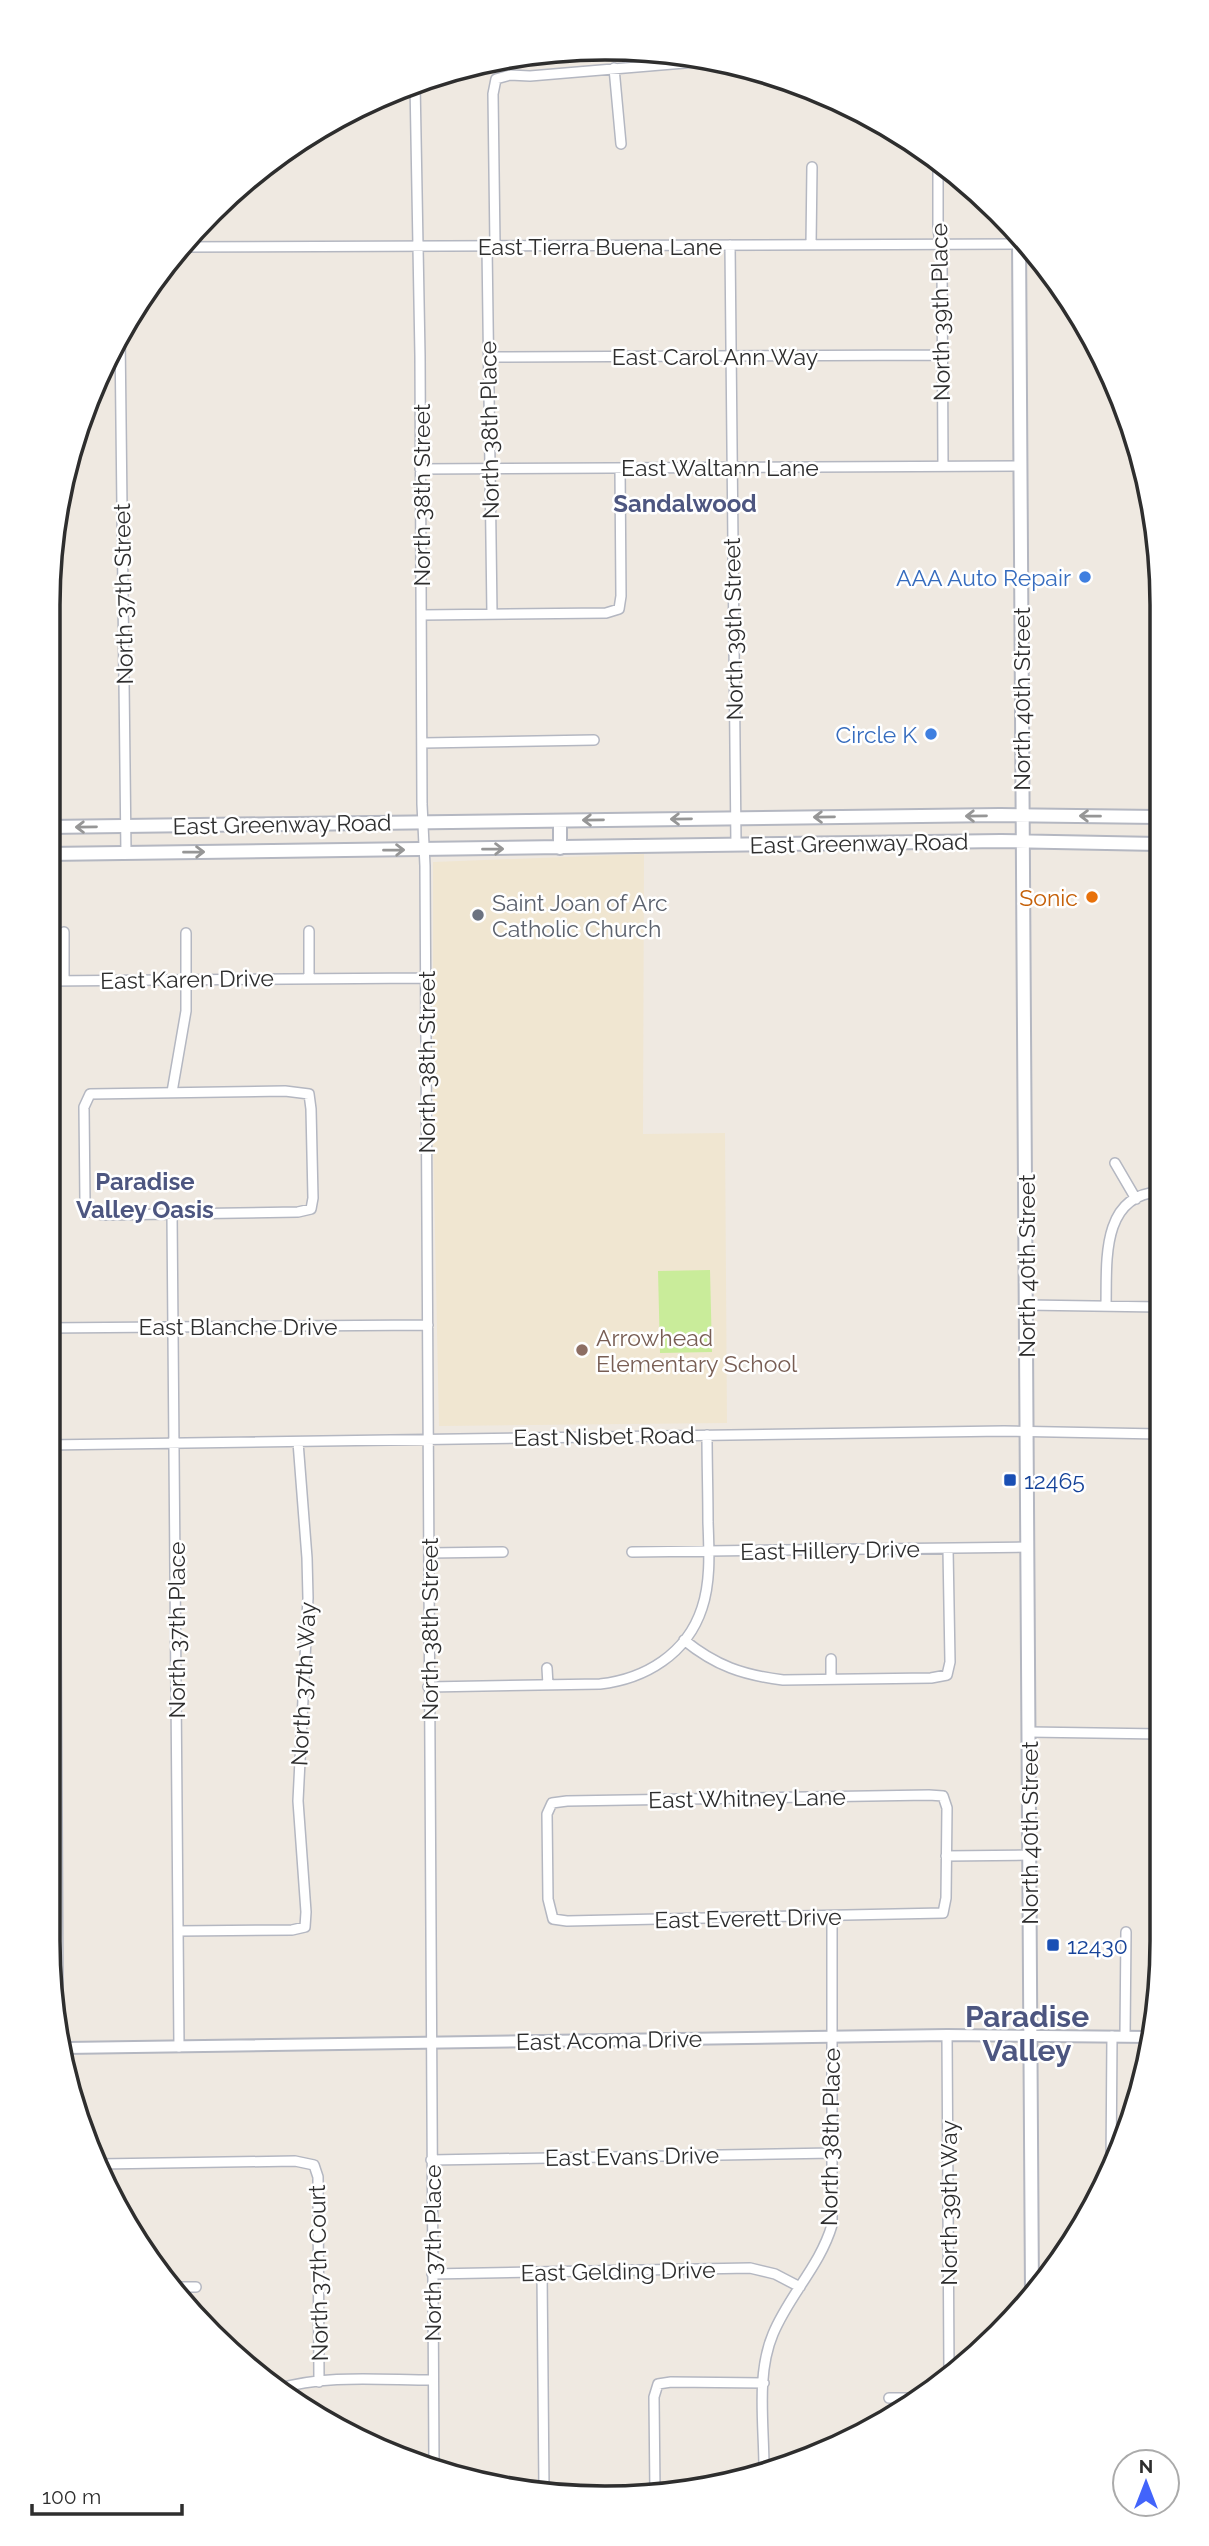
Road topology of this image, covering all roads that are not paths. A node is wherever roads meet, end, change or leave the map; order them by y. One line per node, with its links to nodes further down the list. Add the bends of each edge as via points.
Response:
1 (672, 64): 2 (street)
2 (614, 68): 4 (street); 11 (street, North 38th Place, via 496,79)
3 (415, 93): 10 (street, North 38th Street)
4 (621, 144)
5 (812, 167): 8 (street)
6 (938, 174): 9 (street, North 39th Place)
7 (1011, 241): 9 (street, East Tierra Buena Lane)
8 (811, 245): 9 (street, East Tierra Buena Lane); 12 (street, East Tierra Buena Lane)
9 (940, 245): 17 (street, North 39th Place)
10 (418, 246): 11 (street, East Tierra Buena Lane); 13 (street, East Tierra Buena Lane); 24 (street, North 38th Street)
11 (491, 246): 12 (street, East Tierra Buena Lane); 18 (street, North 38th Place)
12 (730, 246): 16 (street, North 39th Street)
13 (193, 247)
14 (1019, 251): 21 (main road, North 40th Street)
15 (120, 355): 34 (street, North 37th Street)
16 (731, 355): 17 (street, East Carol Ann Way); 18 (street, East Carol Ann Way); 19 (street, North 39th Street)
17 (942, 355): 20 (street, North 39th Place)
18 (489, 357): 23 (street, North 38th Place)
19 (732, 466): 20 (street, East Waltann Lane); 22 (street, East Waltann Lane); 31 (street, North 39th Street)
20 (943, 466): 21 (street, East Waltann Lane)
21 (1020, 466): 29 (main road, North 40th Street)
22 (620, 468): 23 (street, East Waltann Lane); 25 (street, via 619,609)
23 (489, 469): 24 (street, East Waltann Lane); 25 (street, North 38th Place)
24 (420, 470): 26 (street, North 38th Street)
25 (492, 614): 26 (street)
26 (422, 615): 28 (street, North 38th Street)
27 (594, 740): 28 (street)
28 (423, 743): 33 (street, North 38th Street)
29 (1022, 816): 30 (main road, East Greenway Road, one-way to 29); 31 (main road, East Greenway Road, one-way to 31); 36 (main road, North 40th Street)
30 (1150, 817)
31 (735, 818): 32 (main road, East Greenway Road, one-way to 32); 38 (street, North 39th Street)
32 (560, 821): 33 (main road, East Greenway Road); 39 (main road)
33 (423, 822): 34 (main road, East Greenway Road); 40 (street, North 38th Street)
34 (125, 826): 35 (main road, East Greenway Road, one-way to 35); 41 (street, North 37th Street)
35 (60, 827)
36 (1022, 841): 37 (main road, East Greenway Road); 38 (main road, East Greenway Road); 56 (main road, North 40th Street)
37 (1150, 844)
38 (736, 845): 39 (main road, East Greenway Road)
39 (560, 848): 40 (main road, East Greenway Road, one-way to 39)
40 (425, 850): 41 (main road, East Greenway Road, one-way to 40); 47 (street, North 38th Street)
41 (126, 853): 42 (main road, East Greenway Road)
42 (60, 854)
43 (309, 931): 46 (street)
44 (64, 932): 50 (street)
45 (186, 933): 48 (street)
46 (309, 978): 47 (street, East Karen Drive); 48 (street, East Karen Drive)
47 (425, 978): 59 (street, North 38th Street)
48 (186, 979): 50 (street, East Karen Drive); 51 (street, via 186,1011)
49 (60, 981): 50 (street, East Karen Drive)
50 (64, 981)
51 (172, 1092): 55 (street, via 90,1094 84,1107 85,1202 90,1212); 55 (street, via 309,1094 313,1198 311,1209 298,1212)
52 (1115, 1163): 54 (street)
53 (1150, 1195): 54 (street)
54 (1136, 1199): 57 (street, via 1118,1214 1108,1239)
55 (172, 1213): 60 (street, North 37th Place)
56 (1026, 1305): 57 (street); 62 (main road, North 40th Street)
57 (1106, 1306): 58 (street)
58 (1150, 1307)
59 (428, 1325): 60 (street, East Blanche Drive); 65 (street, North 38th Street)
60 (173, 1326): 61 (street, East Blanche Drive); 67 (street, North 37th Place)
61 (60, 1328)
62 (1027, 1431): 63 (street, East Nisbet Road); 64 (street, East Nisbet Road); 69 (main road, North 40th Street)
63 (1150, 1434)
64 (707, 1435): 65 (street, East Nisbet Road); 73 (street)
65 (429, 1438): 66 (street, East Nisbet Road); 74 (street, North 38th Street)
66 (299, 1442): 67 (street, East Nisbet Road); 87 (street, North 37th Way, via 307,1558 298,1801 305,1927)
67 (174, 1443): 68 (street, East Nisbet Road); 87 (street, North 37th Place)
68 (60, 1445)
69 (1028, 1547): 70 (street, East Hillery Drive); 81 (main road, North 40th Street)
70 (948, 1549): 73 (street, East Hillery Drive); 78 (street, via 947,1675)
71 (503, 1552): 74 (street)
72 (632, 1552): 73 (street, East Hillery Drive)
73 (709, 1552): 75 (street, via 702,1609)
74 (429, 1553): 80 (street, North 38th Street)
75 (684, 1640): 78 (street, via 698,1652 745,1674 783,1680); 79 (street, via 673,1655 624,1682)
76 (831, 1659): 78 (street)
77 (547, 1668): 79 (street)
78 (831, 1679)
79 (548, 1685): 80 (street)
80 (428, 1687): 95 (street, North 38th Street)
81 (1029, 1732): 82 (street); 83 (main road, North 40th Street)
82 (1150, 1734)
83 (1030, 1854): 84 (street); 90 (main road, North 40th Street)
84 (946, 1856): 85 (street, East Everett Drive, via 943,1913); 86 (street, East Whitney Lane, via 943,1796 552,1803 547,1814 548,1899)
85 (832, 1916): 86 (street, East Everett Drive); 93 (street, North 38th Place)
86 (553, 1919)
87 (178, 1931): 96 (street, North 37th Place)
88 (1126, 1932): 92 (street)
89 (947, 2035): 90 (street, East Acoma Drive); 93 (street, East Acoma Drive); 108 (street, North 39th Way)
90 (1031, 2035): 91 (street, East Acoma Drive); 104 (main road, North 40th Street)
91 (1112, 2036): 92 (street, East Acoma Drive); 98 (street)
92 (1125, 2036): 94 (street, East Acoma Drive)
93 (832, 2037): 95 (street, East Acoma Drive); 99 (street, North 38th Place)
94 (1141, 2037)
95 (432, 2042): 96 (street, East Acoma Drive); 100 (street, North 37th Place)
96 (179, 2047): 97 (street, East Acoma Drive)
97 (70, 2048)
98 (1113, 2138)
99 (833, 2153): 100 (street, East Evans Drive); 107 (street, North 38th Place, via 832,2225 818,2260)
100 (431, 2160): 103 (street, North 37th Place)
101 (107, 2164): 110 (street, North 37th Court, via 295,2161 314,2165 318,2177)
102 (542, 2273): 103 (street, East Gelding Drive); 107 (street, East Gelding Drive, via 750,2268); 117 (street)
103 (432, 2274): 109 (street, North 37th Place)
104 (1032, 2279)
105 (184, 2287): 106 (street)
106 (196, 2287)
107 (800, 2287): 111 (street, North 38th Place, via 772,2336)
108 (949, 2363)
109 (433, 2380): 110 (street); 115 (street, North 37th Place)
110 (320, 2382): 112 (street)
111 (764, 2383): 116 (street, North 38th Place); 118 (street, via 658,2384 654,2396)
112 (291, 2387)
113 (889, 2398): 114 (street)
114 (902, 2398)
115 (434, 2459)
116 (764, 2463)
117 (544, 2483)
118 (655, 2484)

